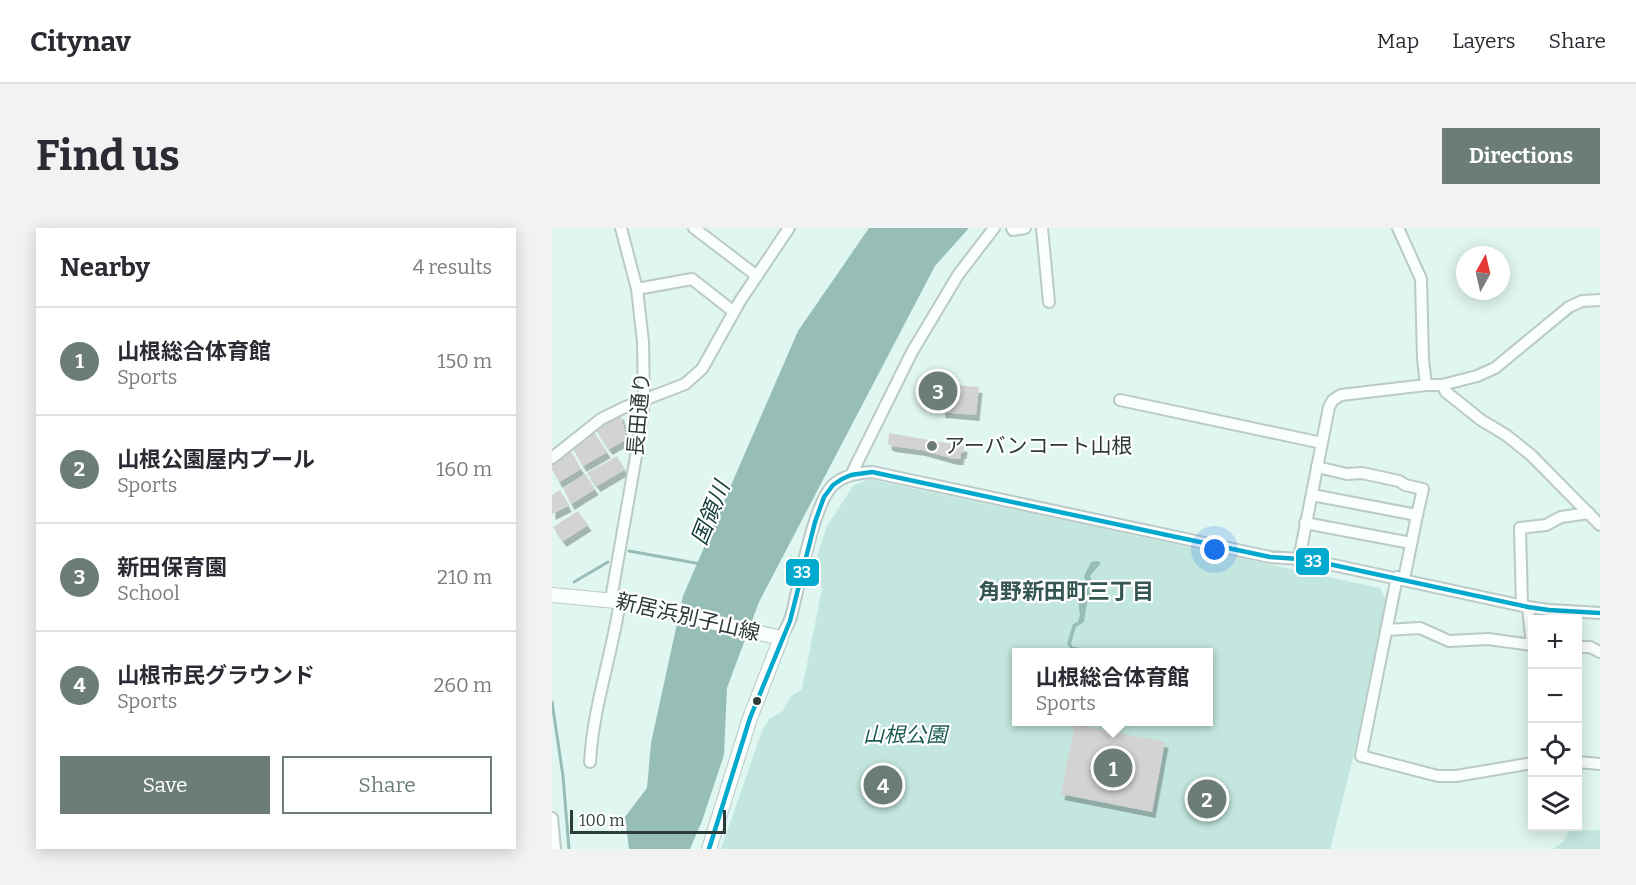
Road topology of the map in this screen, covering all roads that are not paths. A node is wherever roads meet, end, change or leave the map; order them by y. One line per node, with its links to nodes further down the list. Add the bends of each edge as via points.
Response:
1 (694, 228): 9 (street)
2 (994, 228): 21 (street, via 958,275 912,352)
3 (1012, 228): 4 (street)
4 (1025, 228)
5 (1042, 228): 12 (street)
6 (1398, 228): 14 (street, via 1421,279)
7 (625, 229): 10 (street, 長田通り)
8 (783, 230): 9 (street)
9 (757, 276): 13 (street)
10 (637, 289): 13 (street, via 692,279); 17 (street, 長田通り)
11 (1600, 300): 15 (street, via 1569,307 1495,368)
12 (1048, 302)
13 (734, 312): 17 (street, via 702,369 685,384)
14 (1426, 385): 15 (street); 18 (street, via 1341,395 1329,407)
15 (1442, 385): 23 (street, via 1446,392 1531,455)
16 (1120, 400): 18 (street)
17 (644, 401): 19 (street, via 601,419); 31 (street, 長田通り)
18 (1322, 443): 20 (street)
19 (552, 458)
20 (1317, 467): 22 (street); 24 (street, via 1362,473 1423,489)
21 (851, 475): 28 (street, via 872,472 1270,557); 36 (street, via 833,485 824,497)
22 (1312, 495): 24 (street); 25 (street)
23 (1589, 513): 26 (street); 32 (street, via 1520,528)
24 (1417, 515): 27 (street)
25 (1305, 523): 27 (street); 28 (street)
26 (1600, 525)
27 (1412, 543): 29 (street)
28 (1299, 559): 29 (street)
29 (1400, 578): 32 (street); 35 (street)
30 (552, 595): 31 (main road, 新居浜別子山線)
31 (619, 601): 36 (main road, 新居浜別子山線); 40 (street, 長田通り)
32 (1525, 606): 33 (street); 34 (street)
33 (1600, 613)
34 (1528, 623)
35 (1386, 630): 37 (street, via 1420,628 1449,641 1488,639); 42 (street, via 1361,756 1438,776)
36 (782, 638): 46 (main road, 新居浜別子山線, via 750,718)
37 (1528, 644)
38 (1582, 647): 39 (street)
39 (1600, 652)
40 (590, 762)
41 (1582, 762): 43 (street)
42 (1528, 764)
43 (1600, 764)
44 (552, 818): 45 (street)
45 (555, 849)
46 (709, 849)

